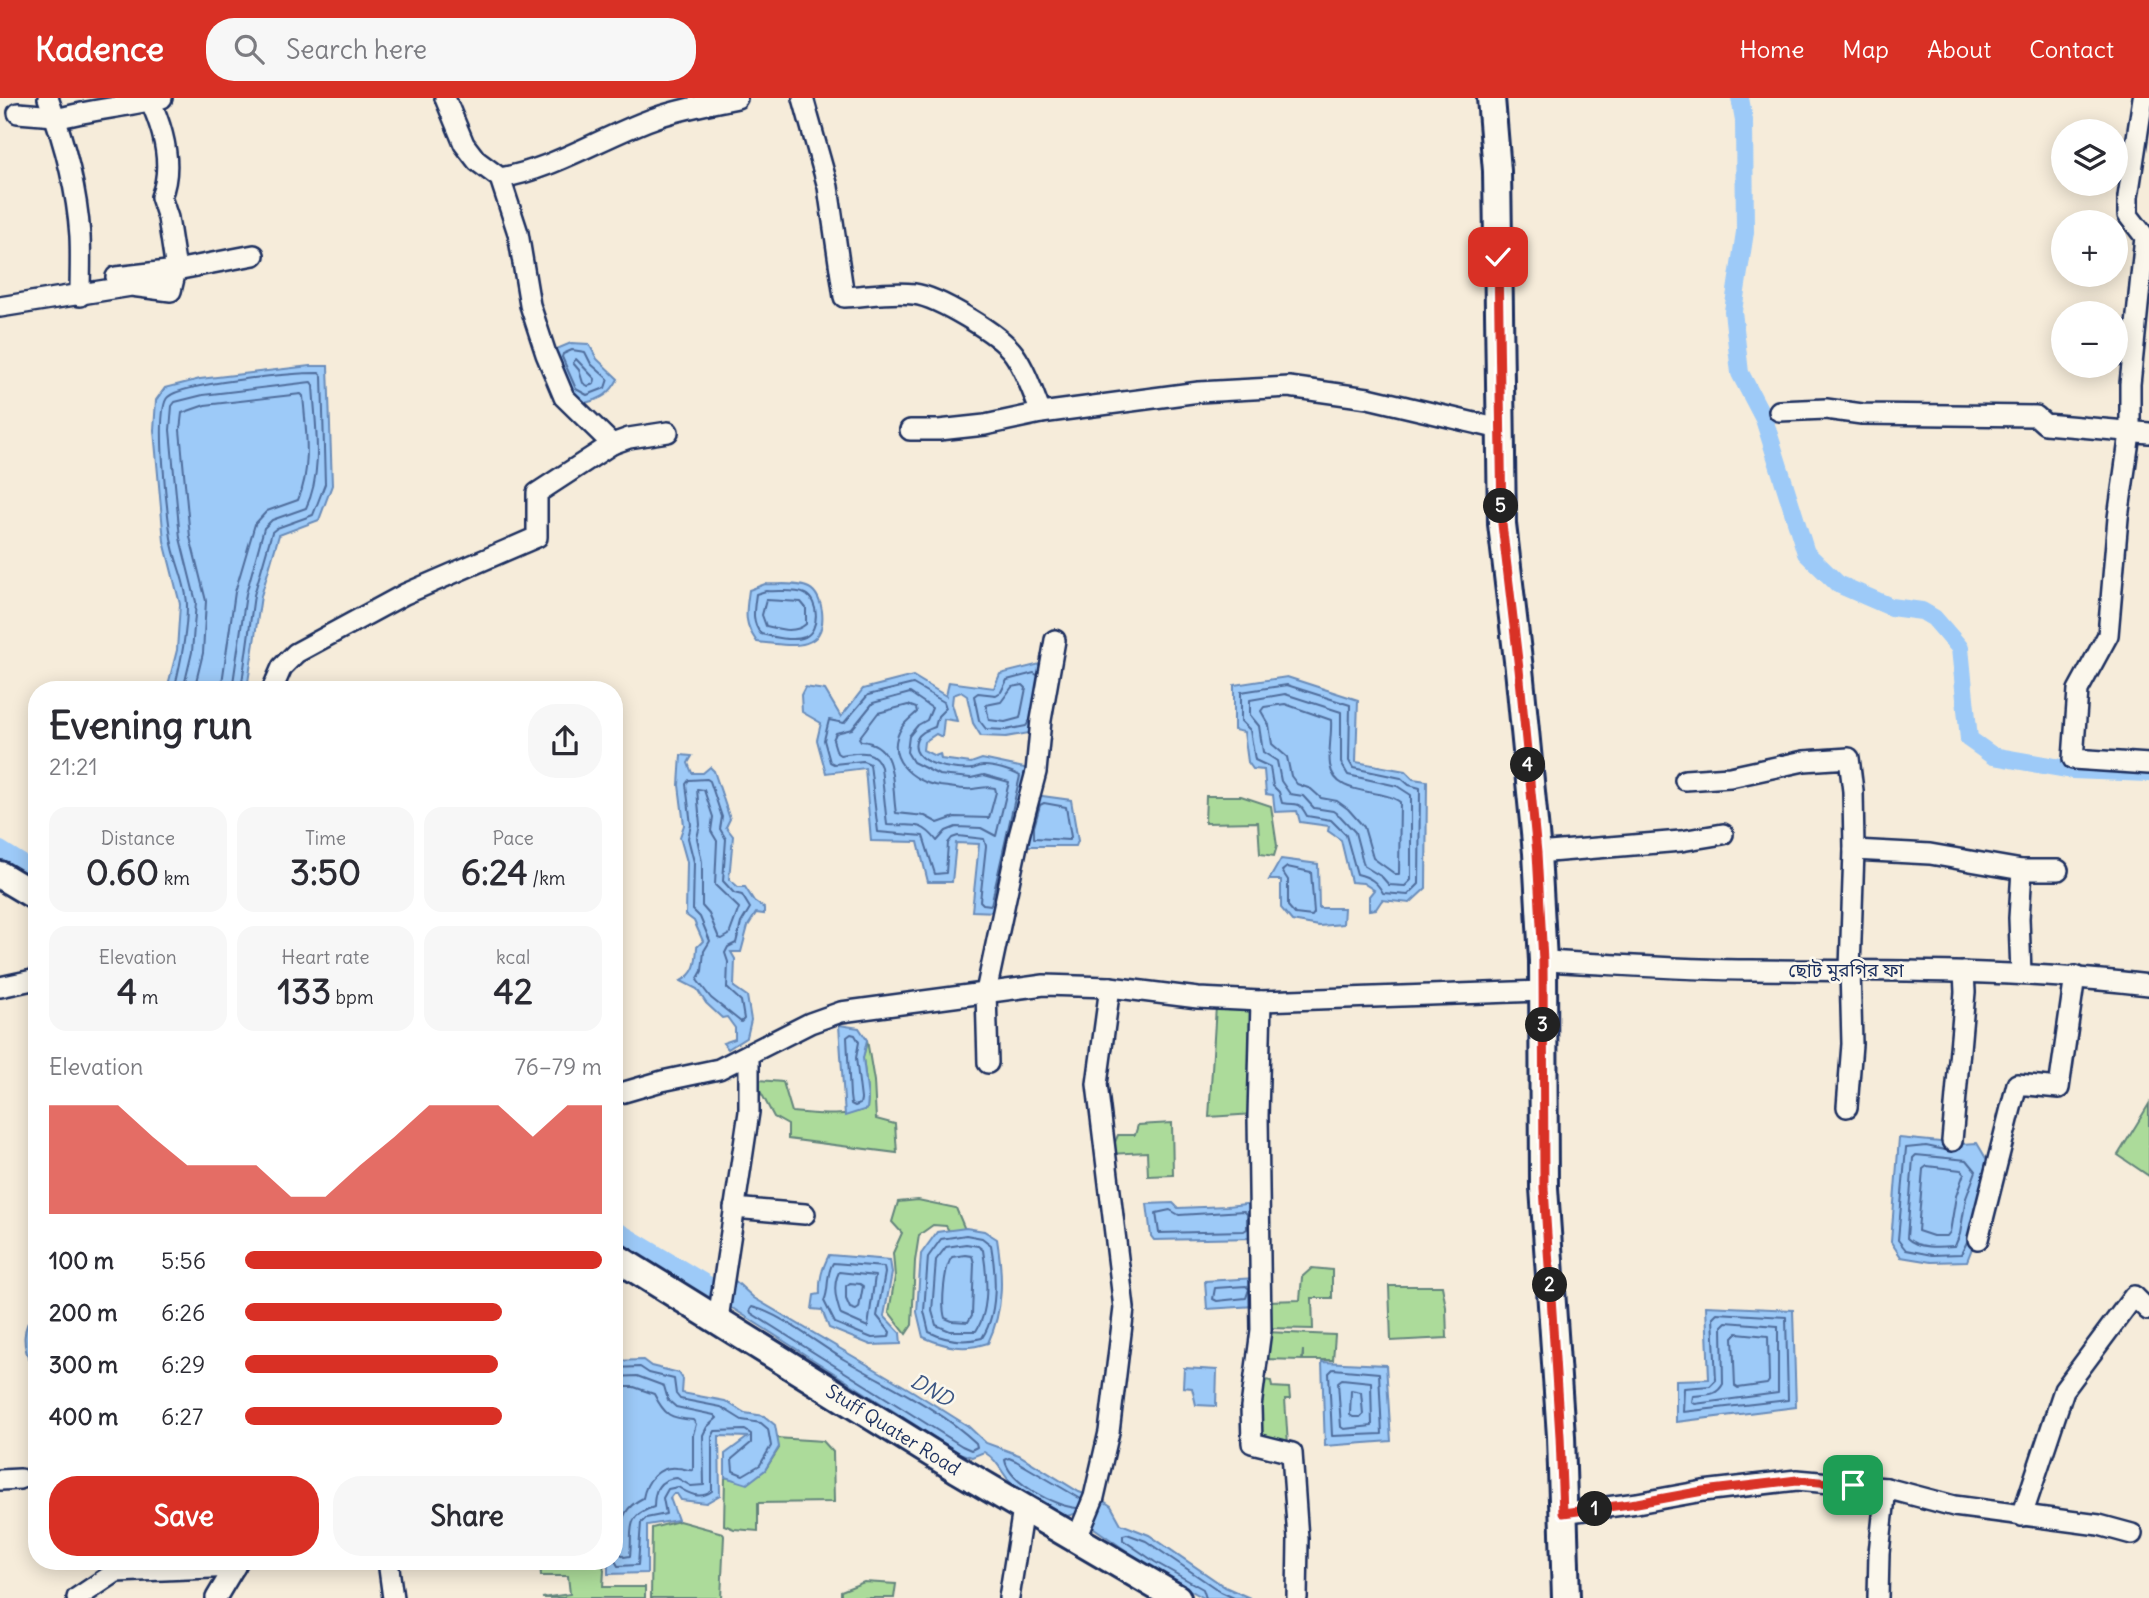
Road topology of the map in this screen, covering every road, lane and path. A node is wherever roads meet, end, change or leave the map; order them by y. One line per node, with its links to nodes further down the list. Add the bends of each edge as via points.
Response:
1 (48, 98): 10 (street)
2 (149, 98): 13 (street, via 168,167 160,197)
3 (162, 98): 10 (street)
4 (445, 98): 11 (street, via 464,144)
5 (737, 98): 11 (street, via 654,118 546,167)
6 (803, 98): 17 (street, via 828,187 844,297 915,294 949,307 1013,352)
7 (1491, 98): 19 (street, via 1497,171)
8 (2143, 98): 21 (street, via 2128,197 2128,215 2145,236 2130,384)
9 (18, 113): 10 (street)
10 (56, 119): 14 (street, via 80,235)
11 (500, 178): 22 (street, via 518,233 530,305 564,397)
12 (254, 255): 13 (street)
13 (176, 270): 14 (street, via 171,291 131,286)
14 (80, 289): 15 (street)
15 (0, 307)
16 (1779, 411): 21 (street, via 2036,416 2045,424)
17 (1041, 413): 18 (street, via 985,425); 19 (street, via 1199,392 1289,387 1368,398)
18 (910, 429)
19 (1500, 429): 29 (street, via 1502,524)
20 (668, 432): 22 (street)
21 (2139, 433): 25 (street, via 2118,518 2108,635 2078,690 2073,758)
22 (612, 444): 24 (street, via 537,493 537,537 405,594 296,653)
23 (1055, 640): 44 (street, via 1036,772)
24 (276, 681)
25 (2149, 764)
26 (1685, 780): 28 (street, via 1849,758)
27 (1723, 834): 29 (street)
28 (1854, 850): 30 (street, via 1930,854); 35 (street)
29 (1537, 853): 34 (street)
30 (2022, 870): 31 (street); 37 (street)
31 (2058, 870)
32 (0, 875): 33 (street)
33 (28, 892)
34 (1543, 961): 35 (street, ছোট মুরগির ফা, via 1749,970); 43 (street)
35 (1850, 969): 36 (street, ছোট মুরগির ফা); 49 (street, via 1852,1044)
36 (1964, 972): 37 (street, ছোট মুরগির ফা); 50 (street)
37 (2021, 974): 38 (street, ছোট মুরগির ফা)
38 (2075, 976): 40 (street, ছোট মুরগির ফা); 53 (street, via 2059,1088 2017,1084)
39 (28, 981): 42 (street)
40 (2149, 985)
41 (1110, 986): 44 (street, via 1044,985); 45 (street, via 1198,998); 63 (street, via 1097,1084 1124,1308 1110,1429)
42 (0, 987)
43 (1542, 991): 45 (street); 61 (street, via 1544,1188)
44 (986, 992): 46 (street, via 841,1012); 47 (street)
45 (1261, 1000): 73 (street, via 1261,1331 1251,1407 1252,1443 1292,1453)
46 (749, 1054): 48 (street, via 719,1069); 51 (street, via 749,1112)
47 (988, 1063)
48 (623, 1092)
49 (1847, 1107)
50 (1952, 1141)
51 (734, 1208): 52 (street); 56 (street)
52 (805, 1214)
53 (1978, 1239)
54 (623, 1261): 56 (street, Stuff Quater Road)
55 (2149, 1309): 62 (street, via 2134,1296 2064,1390)
56 (719, 1311): 60 (street, Stuff Quater Road)
57 (20, 1479): 58 (street)
58 (0, 1480)
59 (1886, 1488): 61 (street, via 1797,1480); 62 (street, via 1954,1506); 75 (street)
60 (1023, 1508): 63 (street, Stuff Quater Road); 72 (street)
61 (1563, 1513): 74 (street)
62 (2022, 1516): 64 (street, via 2099,1525)
63 (1081, 1530): 68 (street, Stuff Quater Road)
64 (2132, 1534)
65 (146, 1570): 69 (street, via 116,1572)
66 (233, 1570): 70 (street)
67 (389, 1570): 71 (street)
68 (1173, 1597)
69 (77, 1598)
70 (216, 1598)
71 (393, 1598)
72 (1009, 1598)
73 (1297, 1598)
74 (1566, 1598)
75 (1878, 1598)

